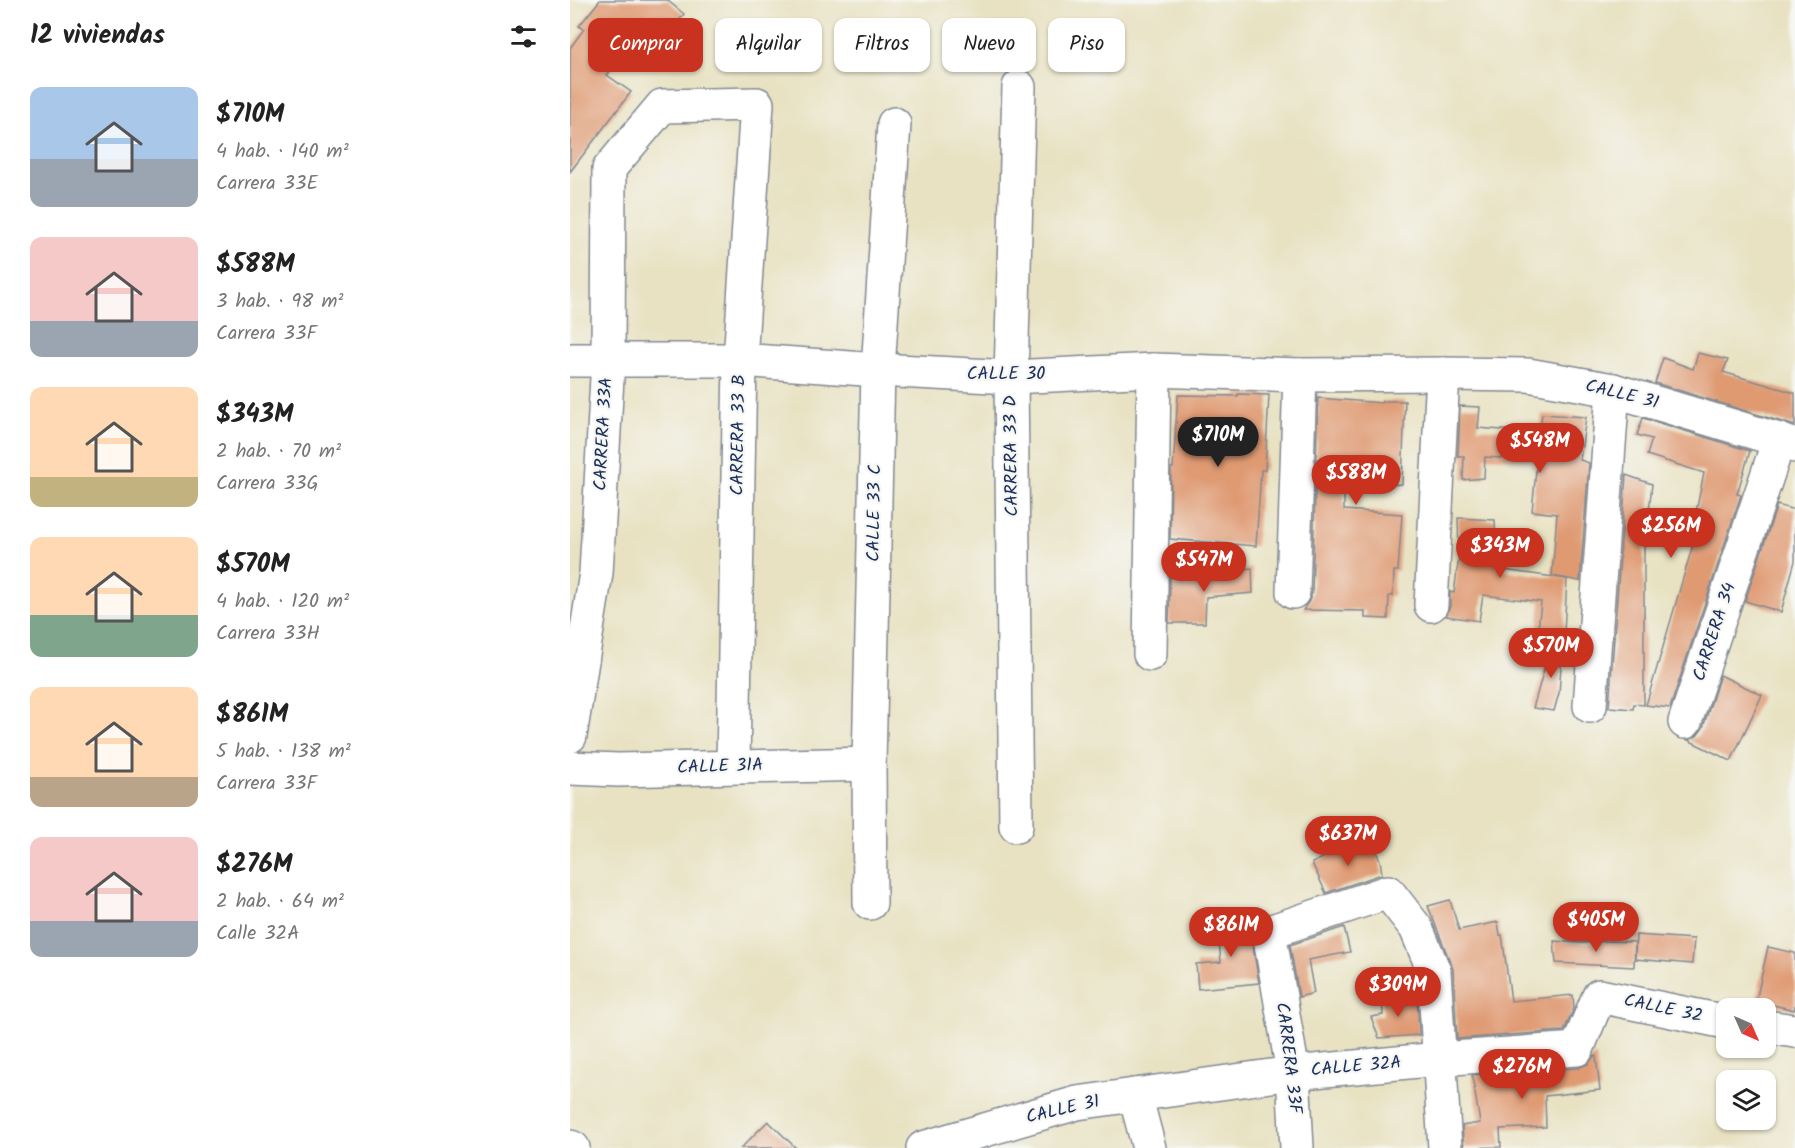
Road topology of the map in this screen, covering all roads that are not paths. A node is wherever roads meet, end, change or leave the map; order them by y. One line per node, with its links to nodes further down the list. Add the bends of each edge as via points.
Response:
1 (1019, 87): 11 (street, CARRERA 33 D)
2 (756, 104): 5 (street, CARRERA 33A, via 662,106 609,169); 6 (street, CARRERA 33 B)
3 (894, 124): 7 (street, CALLE 33 C)
4 (570, 360): 5 (street, CALLE 30)
5 (608, 360): 6 (street, CALLE 30); 19 (street, CARRERA 33A, via 596,573)
6 (740, 360): 7 (street, CALLE 30); 21 (street, CARRERA 33 B)
7 (878, 370): 11 (street, CALLE 30); 20 (street, CALLE 33 C)
8 (1154, 370): 10 (street, CALLE 30); 11 (street, CALLE 30); 16 (street)
9 (1443, 374): 10 (street, CALLE 30); 12 (street, CALLE 31, via 1528,375); 15 (street)
10 (1300, 375): 14 (street)
11 (1011, 377): 23 (street, CARRERA 33 D)
12 (1613, 390): 13 (street, CALLE 31); 17 (street)
13 (1787, 443): 18 (street, CARRERA 34)
14 (1293, 592)
15 (1431, 605)
16 (1150, 654)
17 (1590, 706)
18 (1685, 722)
19 (570, 736)
20 (869, 764): 21 (street, CALLE 31A); 24 (street, CALLE 33 C)
21 (733, 766): 22 (street, CALLE 31A)
22 (570, 768)
23 (1016, 826)
24 (870, 903)
25 (1716, 1020): 28 (street, CALLE 32, via 1599,996)
26 (1776, 1028): 27 (street)
27 (1795, 1031)
28 (1577, 1049): 29 (street, CALLE 32A)
29 (1438, 1059): 30 (street, CALLE 32A); 30 (street, CARRERA 33F, via 1434,971 1416,928 1388,892 1269,932); 35 (street)
30 (1293, 1073): 31 (street, CALLE 32A); 34 (street, CARRERA 33F)
31 (1135, 1095): 32 (street, CALLE 31, via 1077,1103); 33 (street)
32 (923, 1148)
33 (1149, 1148)
34 (1297, 1148)
35 (1445, 1148)

